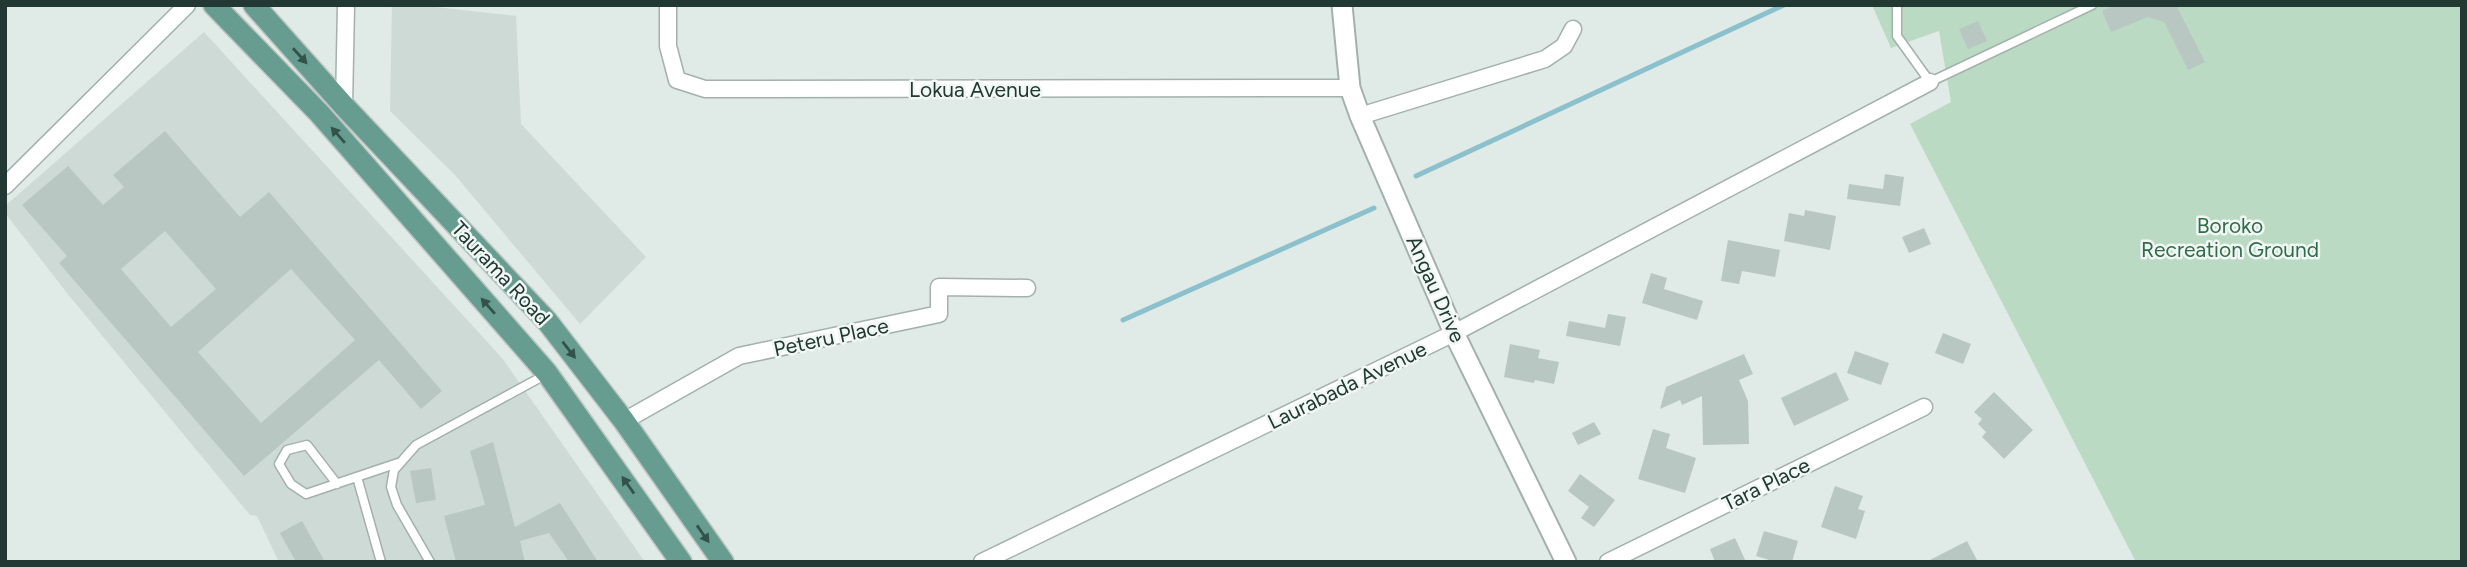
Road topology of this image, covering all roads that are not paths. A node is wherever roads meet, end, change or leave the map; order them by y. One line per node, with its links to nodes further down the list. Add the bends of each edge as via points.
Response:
1 (187, 5): 14 (street)
2 (214, 5): 17 (main road, Taurama Road, one-way to 2, via 320,114)
3 (254, 5): 12 (main road, Taurama Road, one-way to 12)
4 (346, 5): 12 (street)
5 (668, 5): 11 (street, Lokua Avenue, via 668,46 677,80 705,89)
6 (1342, 5): 11 (street, Angau Drive)
7 (1897, 5): 10 (lane, via 1896,36)
8 (2092, 5): 10 (lane)
9 (1573, 29): 13 (street, via 1564,46 1545,59)
10 (1930, 82): 16 (street, Laurabada Avenue)
11 (1350, 88): 13 (street, Angau Drive)
12 (344, 106): 19 (main road, Taurama Road, one-way to 19, via 547,321)
13 (1360, 116): 16 (street, Angau Drive)
14 (5, 186)
15 (1027, 288): 19 (street, Peteru Place, via 939,287 939,314 738,356)
16 (1454, 333): 27 (street, Laurabada Avenue); 28 (street, Angau Drive)
17 (547, 373): 20 (lane, via 416,445); 25 (main road, Taurama Road, one-way to 17)
18 (1924, 407): 29 (street, Tara Place)
19 (624, 421): 26 (main road, Taurama Road, one-way to 26)
20 (398, 464): 21 (lane); 24 (lane, via 391,478 397,505)
21 (357, 477): 22 (lane); 23 (lane)
22 (337, 484): 22 (lane, via 307,446 287,450 279,464 290,484 306,494)
23 (382, 562)
24 (430, 562)
25 (681, 562)
26 (723, 562)
27 (982, 562)
28 (1566, 562)
29 (1608, 562)

